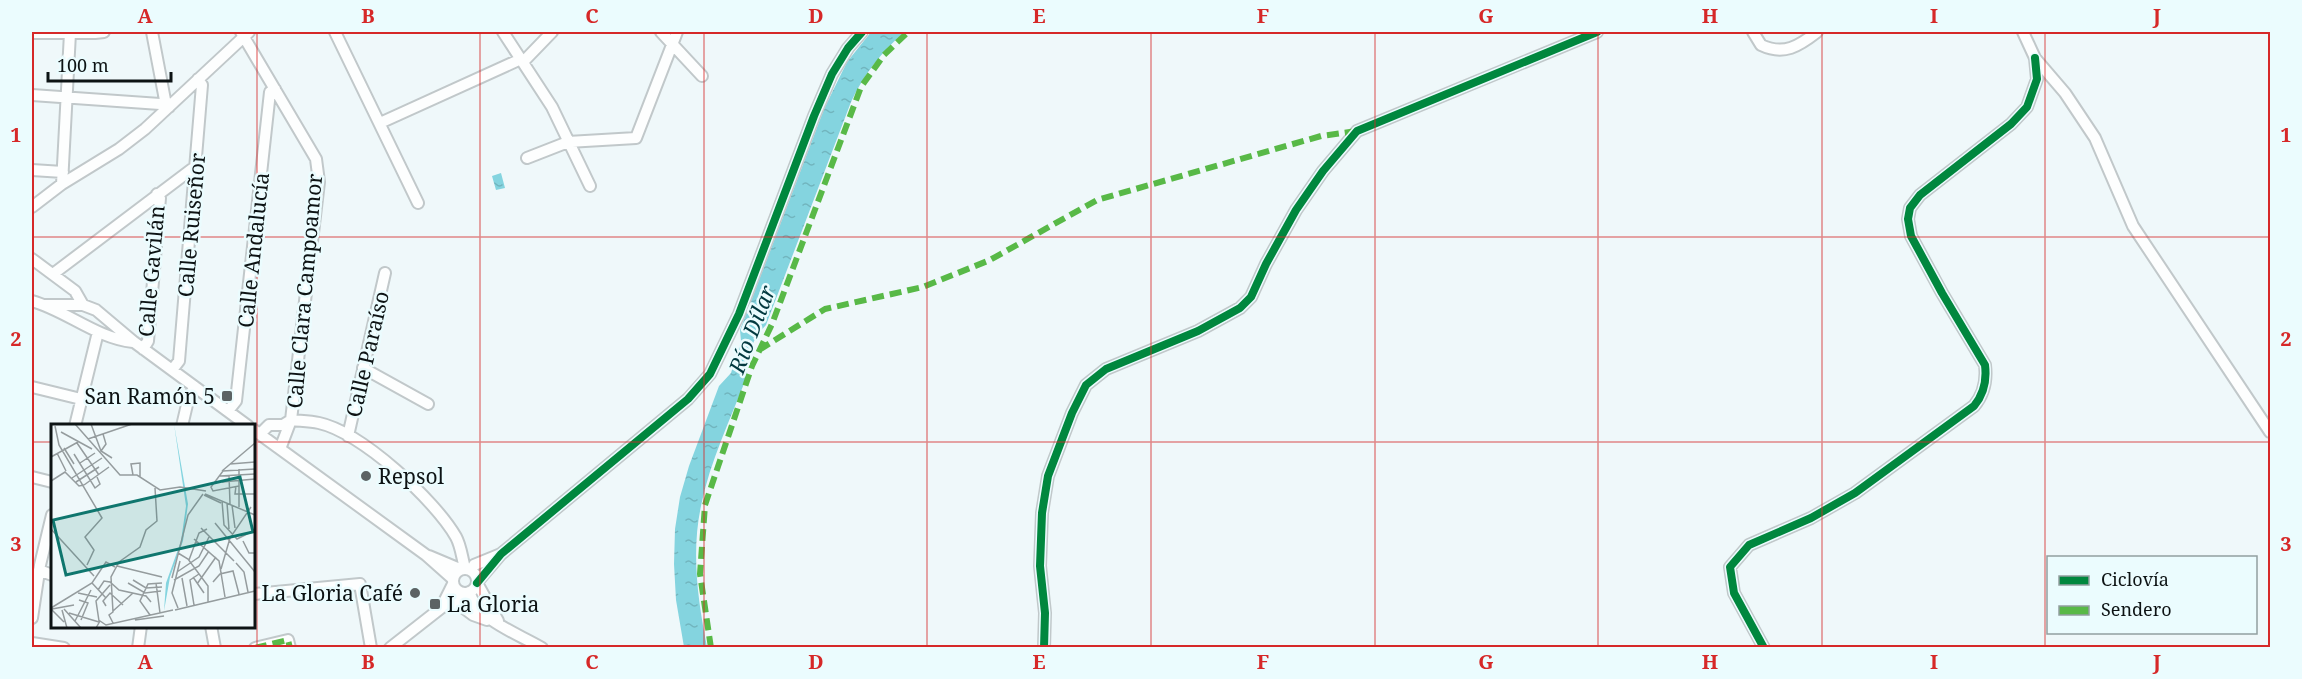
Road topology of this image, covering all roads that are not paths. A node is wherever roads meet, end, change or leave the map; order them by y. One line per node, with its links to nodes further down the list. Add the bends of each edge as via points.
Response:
1 (104, 32): 14 (street)
2 (152, 32): 24 (street, via 165,100)
3 (335, 32): 25 (street)
4 (503, 32): 18 (street)
5 (552, 32): 18 (street)
6 (662, 32): 16 (street)
7 (677, 32): 16 (street)
8 (862, 32): 64 (street, via 832,74 739,314 710,374 688,399)
9 (1597, 32): 87 (street, via 1357,132 1296,210 1251,297 1240,308 1198,331 1106,369 1086,385 1048,476 1042,513)
10 (1753, 32): 11 (street, via 1761,45 1781,50 1799,45)
11 (1817, 32)
12 (2023, 32): 17 (street)
13 (32, 33): 14 (street)
14 (70, 33): 23 (street)
15 (245, 33): 20 (street); 21 (street, Calle Clara Campoamor)
16 (672, 43): 19 (street); 26 (street, via 636,138)
17 (2035, 58): 58 (street, via 2095,138 2133,226); 88 (street, via 2037,79 2027,107 1920,195 1910,208 1908,219 1921,256 1985,365 1981,396 1974,406 1855,493 1811,518 1749,545 1730,567 1734,592)
18 (522, 61): 25 (street); 26 (street, via 552,107)
19 (702, 76)
20 (198, 79): 24 (street); 29 (street, Calle Ruiseñor, via 202,86)
21 (275, 89): 52 (street, Calle Andalucía, via 270,92 236,401); 53 (street, Calle Clara Campoamor, via 316,159 319,182)
22 (32, 95): 23 (street)
23 (67, 97): 24 (street); 30 (street)
24 (170, 107): 31 (street, via 119,149)
25 (380, 123): 34 (street)
26 (568, 142): 27 (street); 32 (street)
27 (527, 158)
28 (32, 170): 30 (street)
29 (195, 170): 33 (street); 47 (street, Calle Ruiseñor, via 179,361)
30 (63, 172): 31 (street)
31 (62, 184): 35 (street)
32 (590, 186)
33 (157, 194): 38 (street); 45 (street, Calle Gavilán, via 160,198 148,341)
34 (418, 203)
35 (32, 207)
36 (32, 259): 38 (street)
37 (386, 273): 46 (street, Calle Paraíso)
38 (52, 274): 41 (street, via 75,291)
39 (32, 301): 40 (street)
40 (44, 304): 41 (street); 42 (street)
41 (80, 306): 42 (street); 43 (street, via 96,310)
42 (74, 318): 44 (street)
43 (109, 322): 44 (street); 45 (street)
44 (101, 333): 45 (street); 50 (street)
45 (138, 345): 47 (street)
46 (363, 368): 51 (street); 59 (street, Calle Paraíso)
47 (172, 370): 49 (street)
48 (32, 387): 50 (street)
49 (195, 387): 52 (street); 55 (street)
50 (81, 399): 54 (street)
51 (428, 404)
52 (228, 411): 56 (street)
53 (291, 420): 57 (street, Calle Clara Campoamor); 59 (street, via 320,423); 60 (street, Calle Clara Campoamor)
54 (75, 424)
55 (182, 424)
56 (245, 424)
57 (256, 432): 60 (street)
58 (2271, 432)
59 (348, 436): 67 (street, via 404,475 437,512 456,538)
60 (280, 449): 65 (street)
61 (32, 477): 62 (street)
62 (51, 483)
63 (51, 518): 66 (street)
64 (501, 554): 67 (street); 70 (street)
65 (426, 555): 67 (street); 69 (street)
66 (37, 566): 68 (street); 74 (street)
67 (465, 569): 69 (street); 70 (street, via 475,573)
68 (51, 574)
69 (453, 581): 71 (street, via 459,592); 73 (street)
70 (477, 582): 71 (street); 75 (street)
71 (468, 593): 73 (street); 75 (street, via 482,613)
72 (255, 594): 79 (street, via 360,584)
73 (441, 608): 75 (street, via 461,606 473,615); 85 (street)
74 (32, 618)
75 (500, 624): 86 (street)
76 (141, 628): 81 (street)
77 (211, 628): 82 (street)
78 (32, 643): 80 (street)
79 (371, 647)
80 (64, 648)
81 (138, 648)
82 (215, 648)
83 (255, 648): 84 (street, via 288,640)
84 (290, 648)
85 (390, 648)
86 (542, 648)
87 (1044, 648)
88 (1764, 648)

